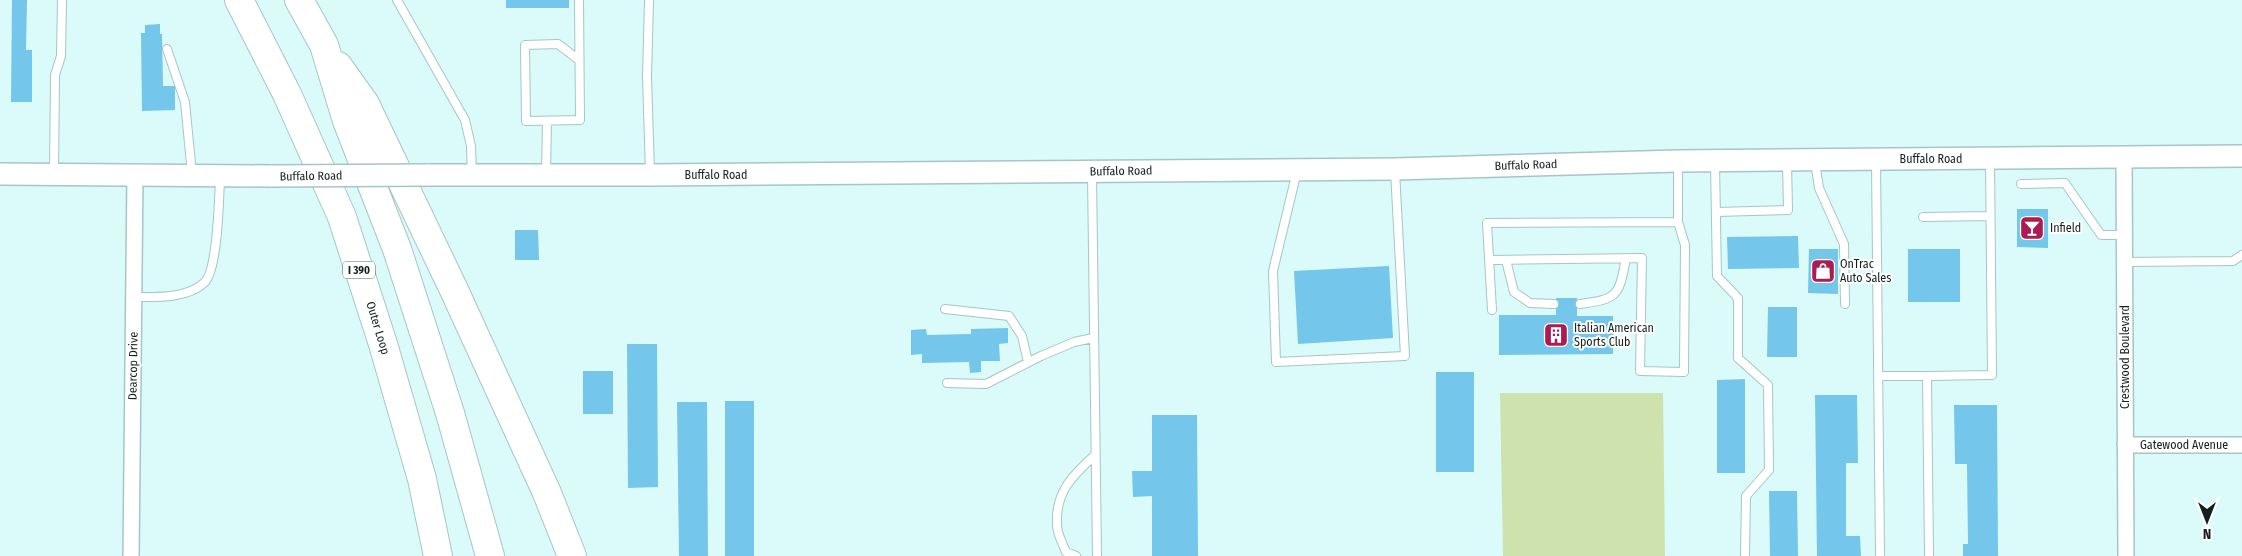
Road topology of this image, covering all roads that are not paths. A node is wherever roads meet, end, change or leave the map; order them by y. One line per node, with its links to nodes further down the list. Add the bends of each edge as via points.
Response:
1 (62, 0): 25 (lane, via 61,56 55,75)
2 (239, 0): 56 (highway, Outer Loop / I 390, via 287,94 342,217 422,479)
3 (299, 0): 7 (highway)
4 (397, 0): 23 (lane, via 466,120)
5 (579, 0): 9 (lane)
6 (649, 0): 27 (lane)
7 (324, 45): 57 (highway, via 347,121 397,249 442,386); 58 (highway, via 365,104 458,298 547,493)
8 (166, 49): 28 (lane, via 185,102)
9 (579, 60): 10 (lane, via 580,120); 10 (lane, via 558,44 525,45 526,121)
10 (547, 120): 24 (lane)
11 (2242, 156): 12 (main road, Buffalo Road)
12 (2124, 158): 13 (main road, Buffalo Road); 35 (street, Crestwood Boulevard)
13 (1990, 159): 16 (main road, Buffalo Road); 32 (lane)
14 (1787, 160): 15 (main road, Buffalo Road); 18 (main road, Buffalo Road); 31 (lane, via 1788,210)
15 (1815, 160): 16 (main road, Buffalo Road); 44 (lane, via 1819,188 1844,244)
16 (1876, 160): 49 (lane)
17 (1678, 161): 18 (main road, Buffalo Road); 20 (main road, Buffalo Road); 34 (lane)
18 (1715, 161): 31 (lane)
19 (1298, 169): 20 (main road, Buffalo Road); 20 (lane, via 1273,271 1276,362 1405,356); 21 (main road, Buffalo Road)
20 (1395, 169)
21 (1092, 172): 27 (main road, Buffalo Road); 47 (lane)
22 (0, 174): 25 (main road, Buffalo Road)
23 (472, 174): 24 (main road, Buffalo Road); 29 (main road, Buffalo Road, bridge)
24 (546, 174): 27 (main road, Buffalo Road)
25 (54, 175): 26 (main road, Buffalo Road)
26 (136, 175): 28 (main road, Buffalo Road); 41 (street, Dearcop Drive)
27 (650, 175)
28 (192, 176): 29 (main road, Buffalo Road)
29 (220, 176): 41 (lane, via 214,256 205,283 193,290 165,297)
30 (2021, 184): 35 (lane, via 2065,183 2102,235)
31 (1716, 212): 61 (lane, via 1717,276 1738,298 1738,358 1768,384 1769,470 1746,496)
32 (1990, 216): 33 (lane); 50 (lane, via 1992,375)
33 (1923, 217)
34 (1678, 222): 37 (lane, via 1685,245 1684,372 1640,371 1642,258); 38 (lane, via 1487,223)
35 (2124, 235): 40 (street, Crestwood Boulevard)
36 (2242, 255): 40 (lane, via 2233,261)
37 (1626, 258): 39 (lane); 43 (lane, via 1620,286 1611,296 1606,300)
38 (1489, 260): 39 (lane); 46 (lane)
39 (1506, 260): 42 (lane, via 1514,292 1530,303)
40 (2124, 262): 52 (street, Crestwood Boulevard)
41 (134, 297): 55 (street, Dearcop Drive)
42 (1554, 304)
43 (1580, 304)
44 (1845, 304)
45 (945, 309): 48 (lane, via 1009,316 1022,336)
46 (1492, 310)
47 (1093, 338): 48 (lane, via 1074,342); 54 (lane)
48 (1028, 362): 51 (lane, via 986,384)
49 (1878, 376): 50 (lane); 62 (lane)
50 (1927, 376): 63 (lane)
51 (947, 383)
52 (2125, 445): 53 (street, Gatewood Avenue); 64 (street, Crestwood Boulevard)
53 (2242, 445)
54 (1095, 455): 59 (lane, via 1071,477 1060,499 1057,526 1066,552); 60 (lane)
55 (131, 556)
56 (438, 556)
57 (490, 556)
58 (572, 556)
59 (1076, 556)
60 (1097, 556)
61 (1744, 556)
62 (1880, 556)
63 (1929, 556)
64 (2126, 556)

